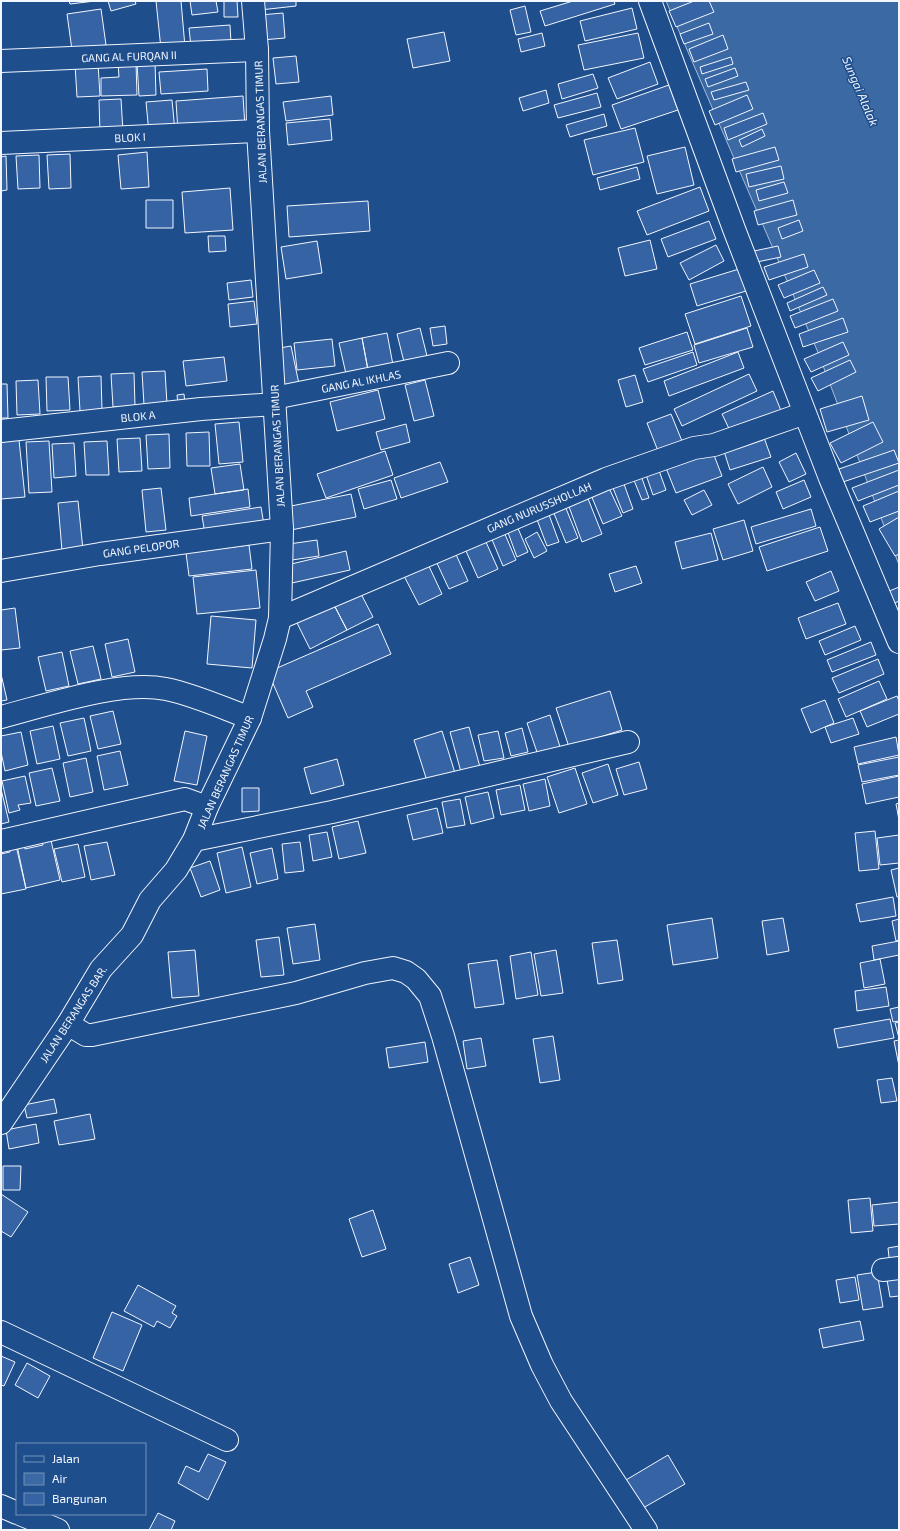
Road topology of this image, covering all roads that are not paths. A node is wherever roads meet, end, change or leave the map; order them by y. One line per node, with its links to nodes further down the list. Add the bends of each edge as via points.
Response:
1 (253, 1): 3 (street, JALAN BERANGAS TIMUR)
2 (650, 1): 9 (street, via 731,222)
3 (257, 50): 4 (street, GANG AL FURQAN II); 5 (street, JALAN BERANGAS TIMUR)
4 (1, 61)
5 (258, 131): 6 (street, BLOK I); 8 (street, JALAN BERANGAS TIMUR)
6 (1, 143)
7 (448, 363): 8 (street, GANG AL IKHLAS)
8 (274, 401): 10 (street, BLOK A); 11 (street, JALAN BERANGAS TIMUR)
9 (805, 413): 13 (street, GANG NURUSSHOLLAH, via 606,479); 14 (street)
10 (1, 431)
11 (282, 529): 12 (street, GANG PELOPOR, via 100,554); 13 (street, JALAN BERANGAS TIMUR)
12 (1, 571)
13 (280, 618): 16 (street, JALAN BERANGAS TIMUR)
14 (899, 642)
15 (1, 717): 16 (street, via 93,694 154,687 203,700)
16 (250, 718): 18 (street, JALAN BERANGAS TIMUR)
17 (628, 742): 19 (street, via 332,812)
18 (207, 807): 19 (street, JALAN BERANGAS TIMUR); 20 (street, via 185,799)
19 (194, 840): 21 (street, JALAN BERANGAS TIMUR)
20 (1, 841)
21 (176, 870): 22 (street, JALAN BERANGAS BAR., via 150,900 132,935 101,969)
22 (68, 1024): 23 (street, JALAN BERANGAS BAR.); 30 (street, via 86,1035 92,1035 296,993 365,973 393,968 416,978 430,996 443,1036 521,1316 561,1401)
23 (1, 1123)
24 (1, 1332): 25 (street)
25 (227, 1440)
26 (1, 1506): 27 (street)
27 (16, 1513)
28 (22, 1515): 29 (street)
29 (58, 1530)
30 (646, 1530)

